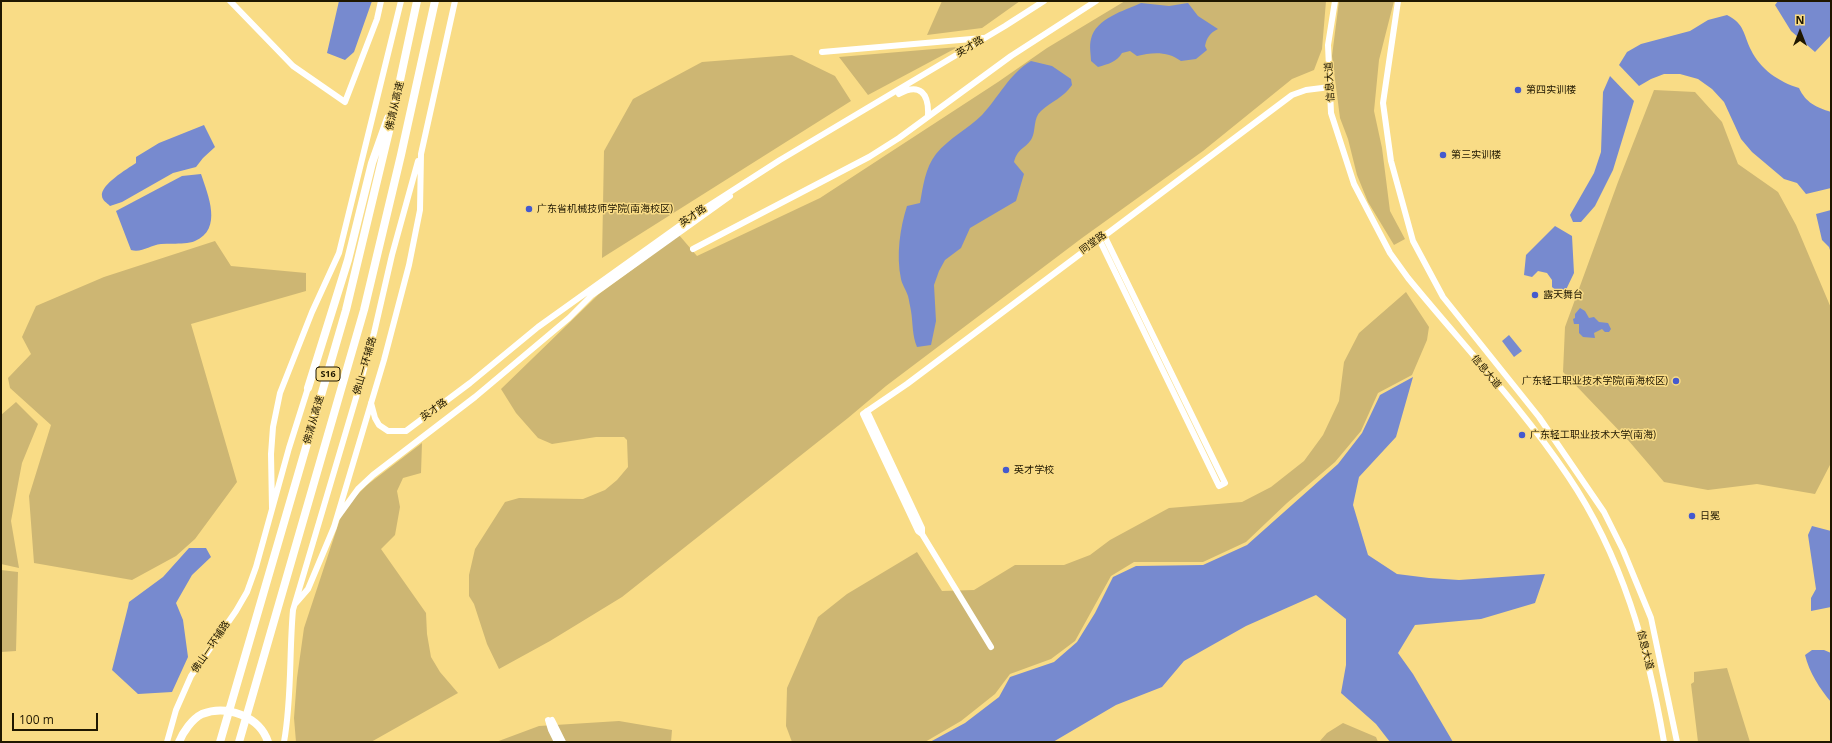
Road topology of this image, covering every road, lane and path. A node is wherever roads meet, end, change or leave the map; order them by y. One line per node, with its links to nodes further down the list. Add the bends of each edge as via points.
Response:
1 (230, 1): 2 (main road, via 293,66 345,102 377,19)
2 (381, 1)
3 (401, 1): 22 (main road, via 339,253 280,393 271,454)
4 (417, 1): 14 (highway, 佛清从高速 / S16)
5 (435, 1): 26 (highway, 佛清从高速 / S16, via 364,310)
6 (455, 1): 16 (main road)
7 (1044, 1): 11 (main road, 英才路)
8 (1096, 1): 15 (main road, via 1011,56)
9 (1335, 1): 13 (main road, 信息大道, via 1328,45)
10 (1398, 1): 37 (main road, 信息大道, via 1383,102 1390,161 1413,241 1443,297 1539,416 1604,512 1651,618)
11 (985, 38): 12 (main road); 20 (main road, 英才路, via 761,172 696,214 538,328 406,431 388,431 379,425)
12 (822, 52)
13 (1330, 87): 17 (main road, 同堂路, via 1306,90 1292,95); 36 (main road, 信息大道, via 1331,113 1354,184 1390,253 1538,436 1568,476 1595,520 1638,622)
14 (399, 89): 19 (highway, via 372,163 348,260); 29 (highway, 佛清从高速 / S16, via 339,335)
15 (928, 115): 18 (main road, via 899,138 868,157); 23 (main road, 英才路, via 929,104 926,95 919,90 905,91 738,190 592,295 569,318 475,397 368,480 358,489)
16 (420, 154): 20 (main road, via 420,210 410,264); 24 (main road, 佛山一环辅路, via 360,384)
17 (1101, 237): 21 (main road); 25 (main road, 同堂路, via 907,384 865,412 922,528 922,534)
18 (693, 249)
19 (308, 388): 22 (main road)
20 (371, 403): 23 (main road)
21 (1222, 484)
22 (272, 508): 27 (main road, 佛山一环辅路, via 247,592 191,676 176,710)
23 (337, 518): 24 (main road, via 308,589)
24 (295, 604): 33 (main road, 佛山一环辅路, via 290,642 290,696)
25 (991, 647)
26 (258, 678): 30 (highway, 佛清从高速 / S16); 31 (highway)
27 (167, 742)
28 (179, 742): 32 (highway, via 191,722 202,714 218,711 238,712 254,722 266,735)
29 (220, 742)
30 (239, 742)
31 (243, 742)
32 (268, 742)
33 (284, 742)
34 (557, 742): 35 (main road, via 551,730 550,720)
35 (563, 742)
36 (1664, 742)
37 (1677, 742)

